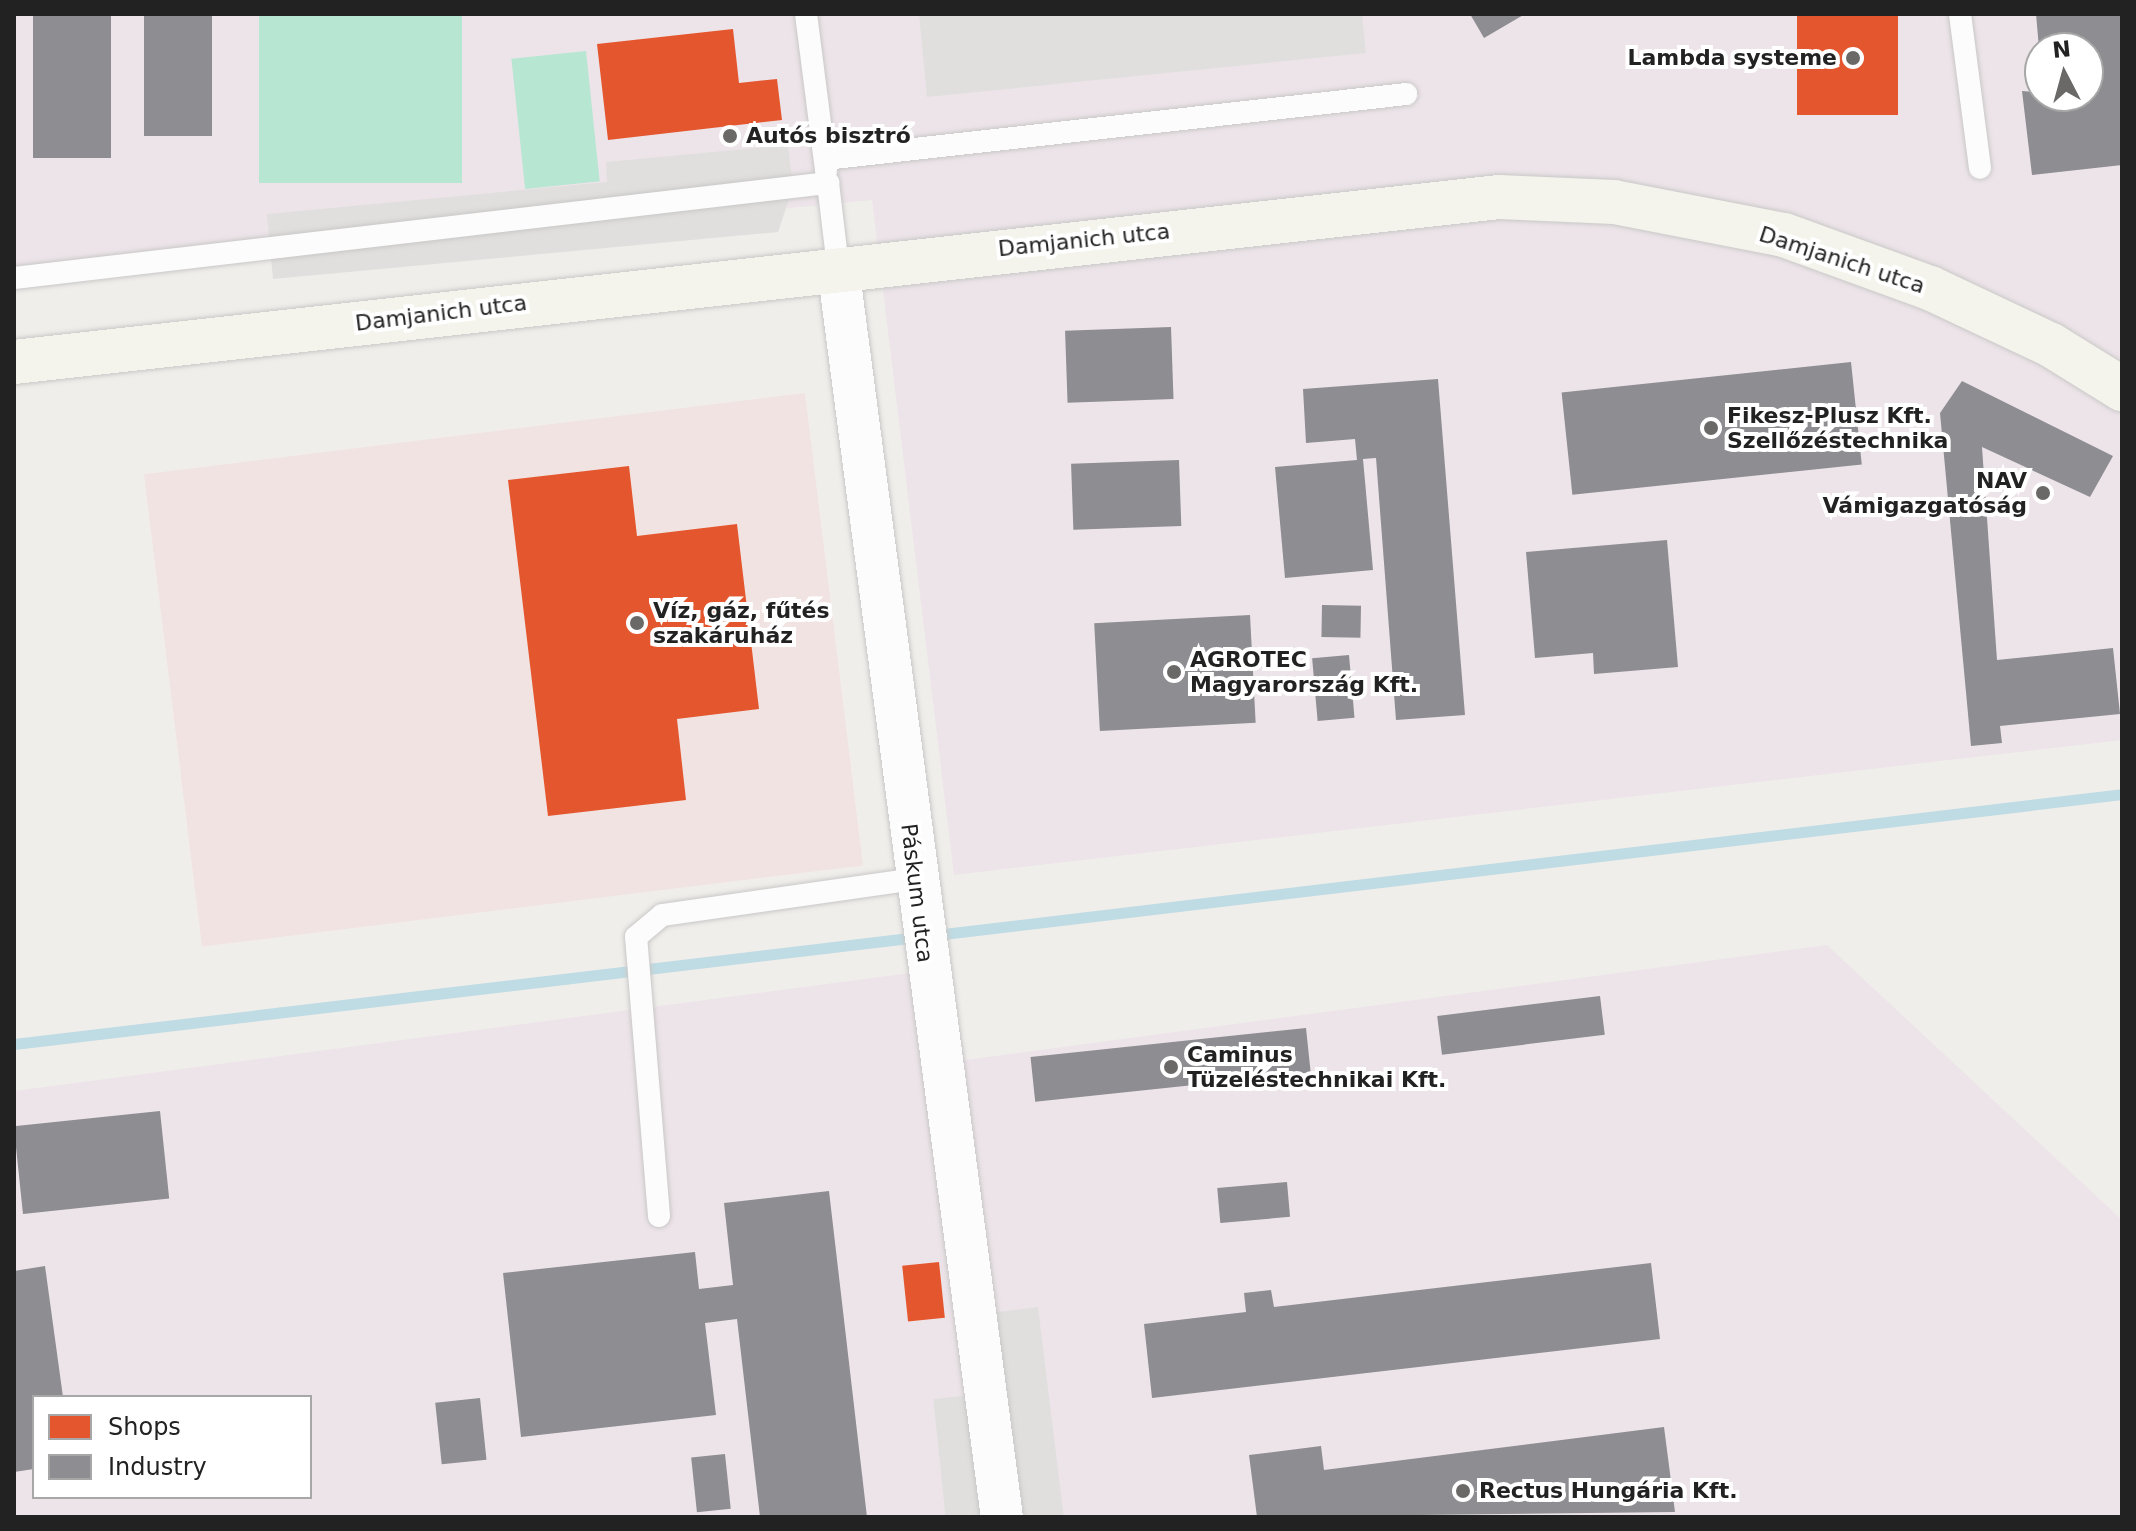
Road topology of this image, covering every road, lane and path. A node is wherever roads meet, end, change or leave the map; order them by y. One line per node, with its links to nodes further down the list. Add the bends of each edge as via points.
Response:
1 (806, 14): 4 (lane)
2 (1960, 14): 5 (lane)
3 (1406, 94): 4 (lane)
4 (825, 159): 6 (lane)
5 (1980, 168)
6 (828, 183): 7 (lane); 8 (lane)
7 (838, 267): 9 (main road, Damjanich utca); 10 (main road, Damjanich utca, via 1435,201 1614,202 1784,235 1915,283 2051,345); 11 (street, Páskum utca)
8 (14, 278)
9 (14, 362)
10 (2122, 389)
11 (916, 887): 12 (lane, via 662,915 636,937); 13 (street, Páskum utca)
12 (659, 1216)
13 (1002, 1517)

